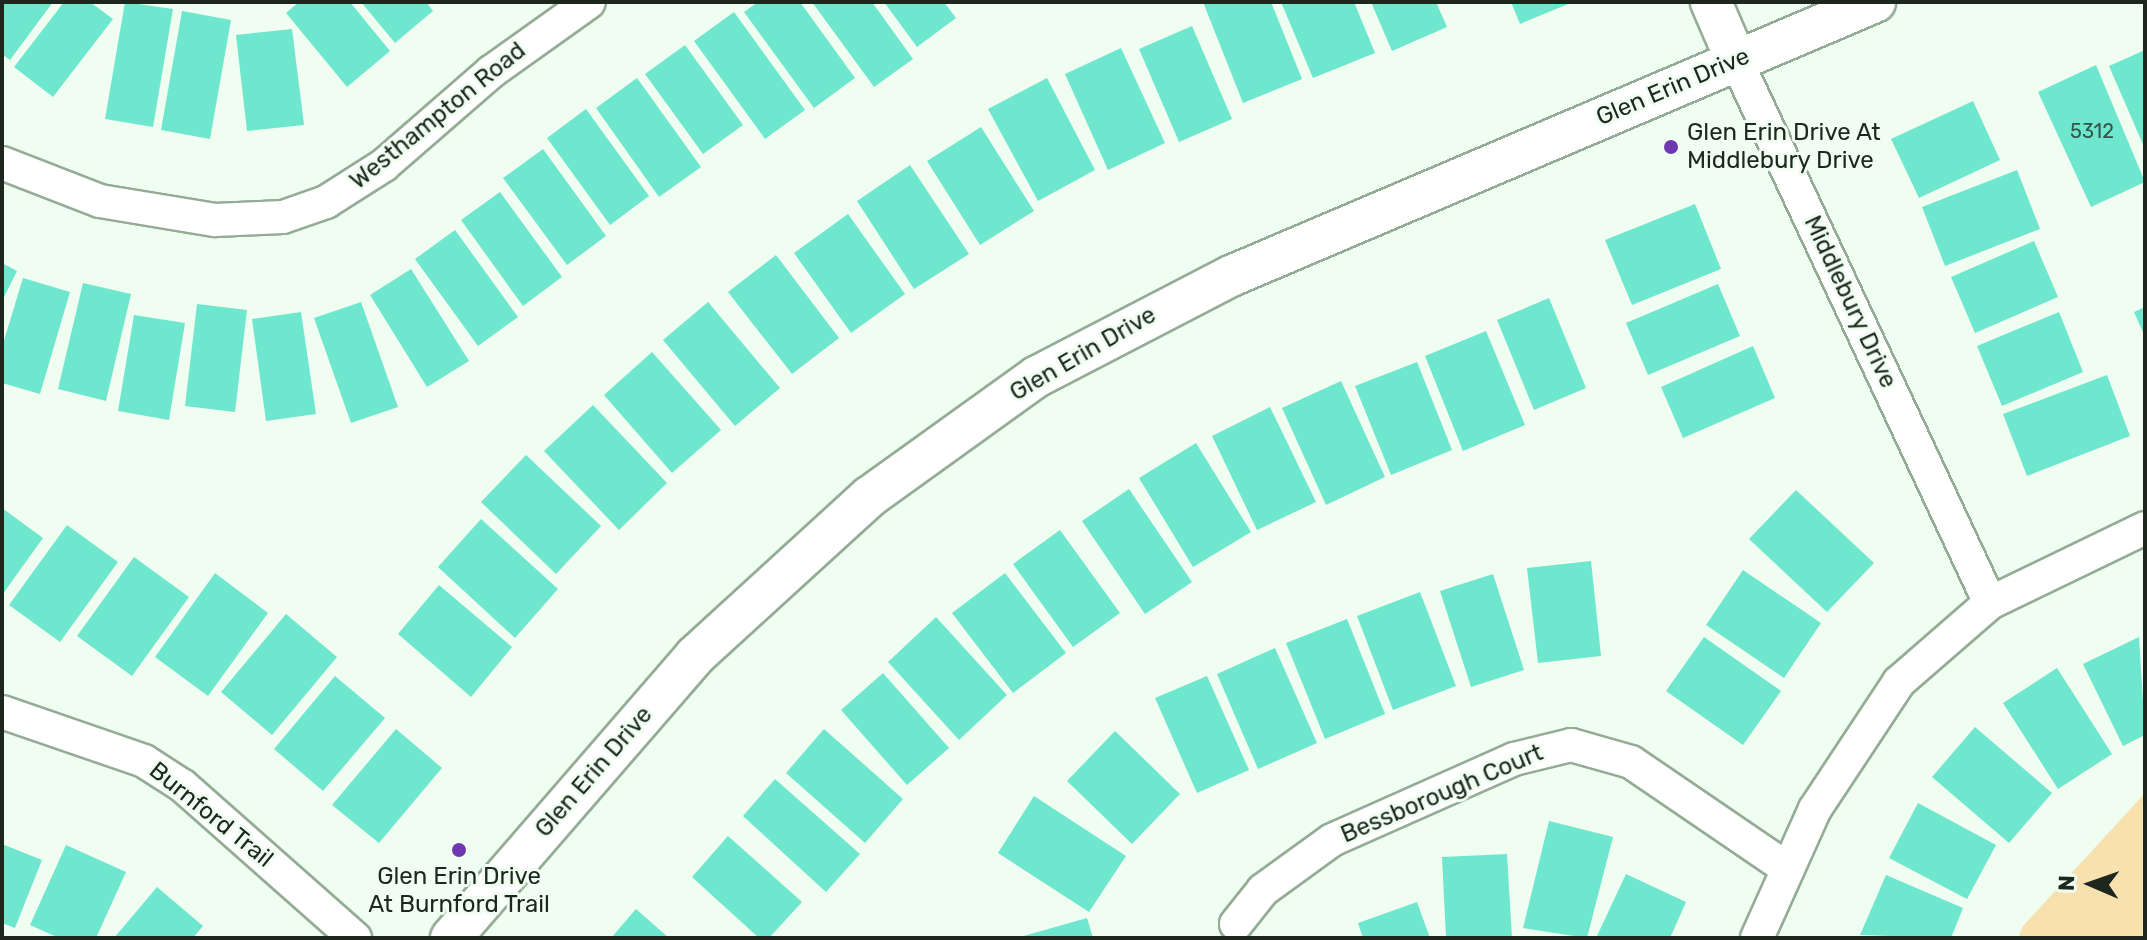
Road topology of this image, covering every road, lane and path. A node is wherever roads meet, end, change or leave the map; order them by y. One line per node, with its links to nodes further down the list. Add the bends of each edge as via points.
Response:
1 (589, 2): 5 (street, Westhampton Road, via 491,72 384,165 326,202 283,217 215,220 100,201)
2 (1711, 2): 4 (street, Middlebury Drive)
3 (1875, 2): 4 (street, Glen Erin Drive)
4 (1736, 60): 7 (street, Middlebury Drive); 12 (street, Glen Erin Drive, via 1231,276 1036,377 869,497 706,646)
5 (2, 163)
6 (2145, 528): 7 (street)
7 (1990, 603): 9 (street, via 1899,682 1848,752)
8 (2, 712): 11 (street, Burnford Trail, via 144,761 212,810)
9 (1788, 869): 10 (street, Bessborough Court, via 1631,762 1571,745 1514,759 1332,840 1263,890); 13 (street)
10 (1236, 924)
11 (355, 938)
12 (451, 938)
13 (1757, 938)

